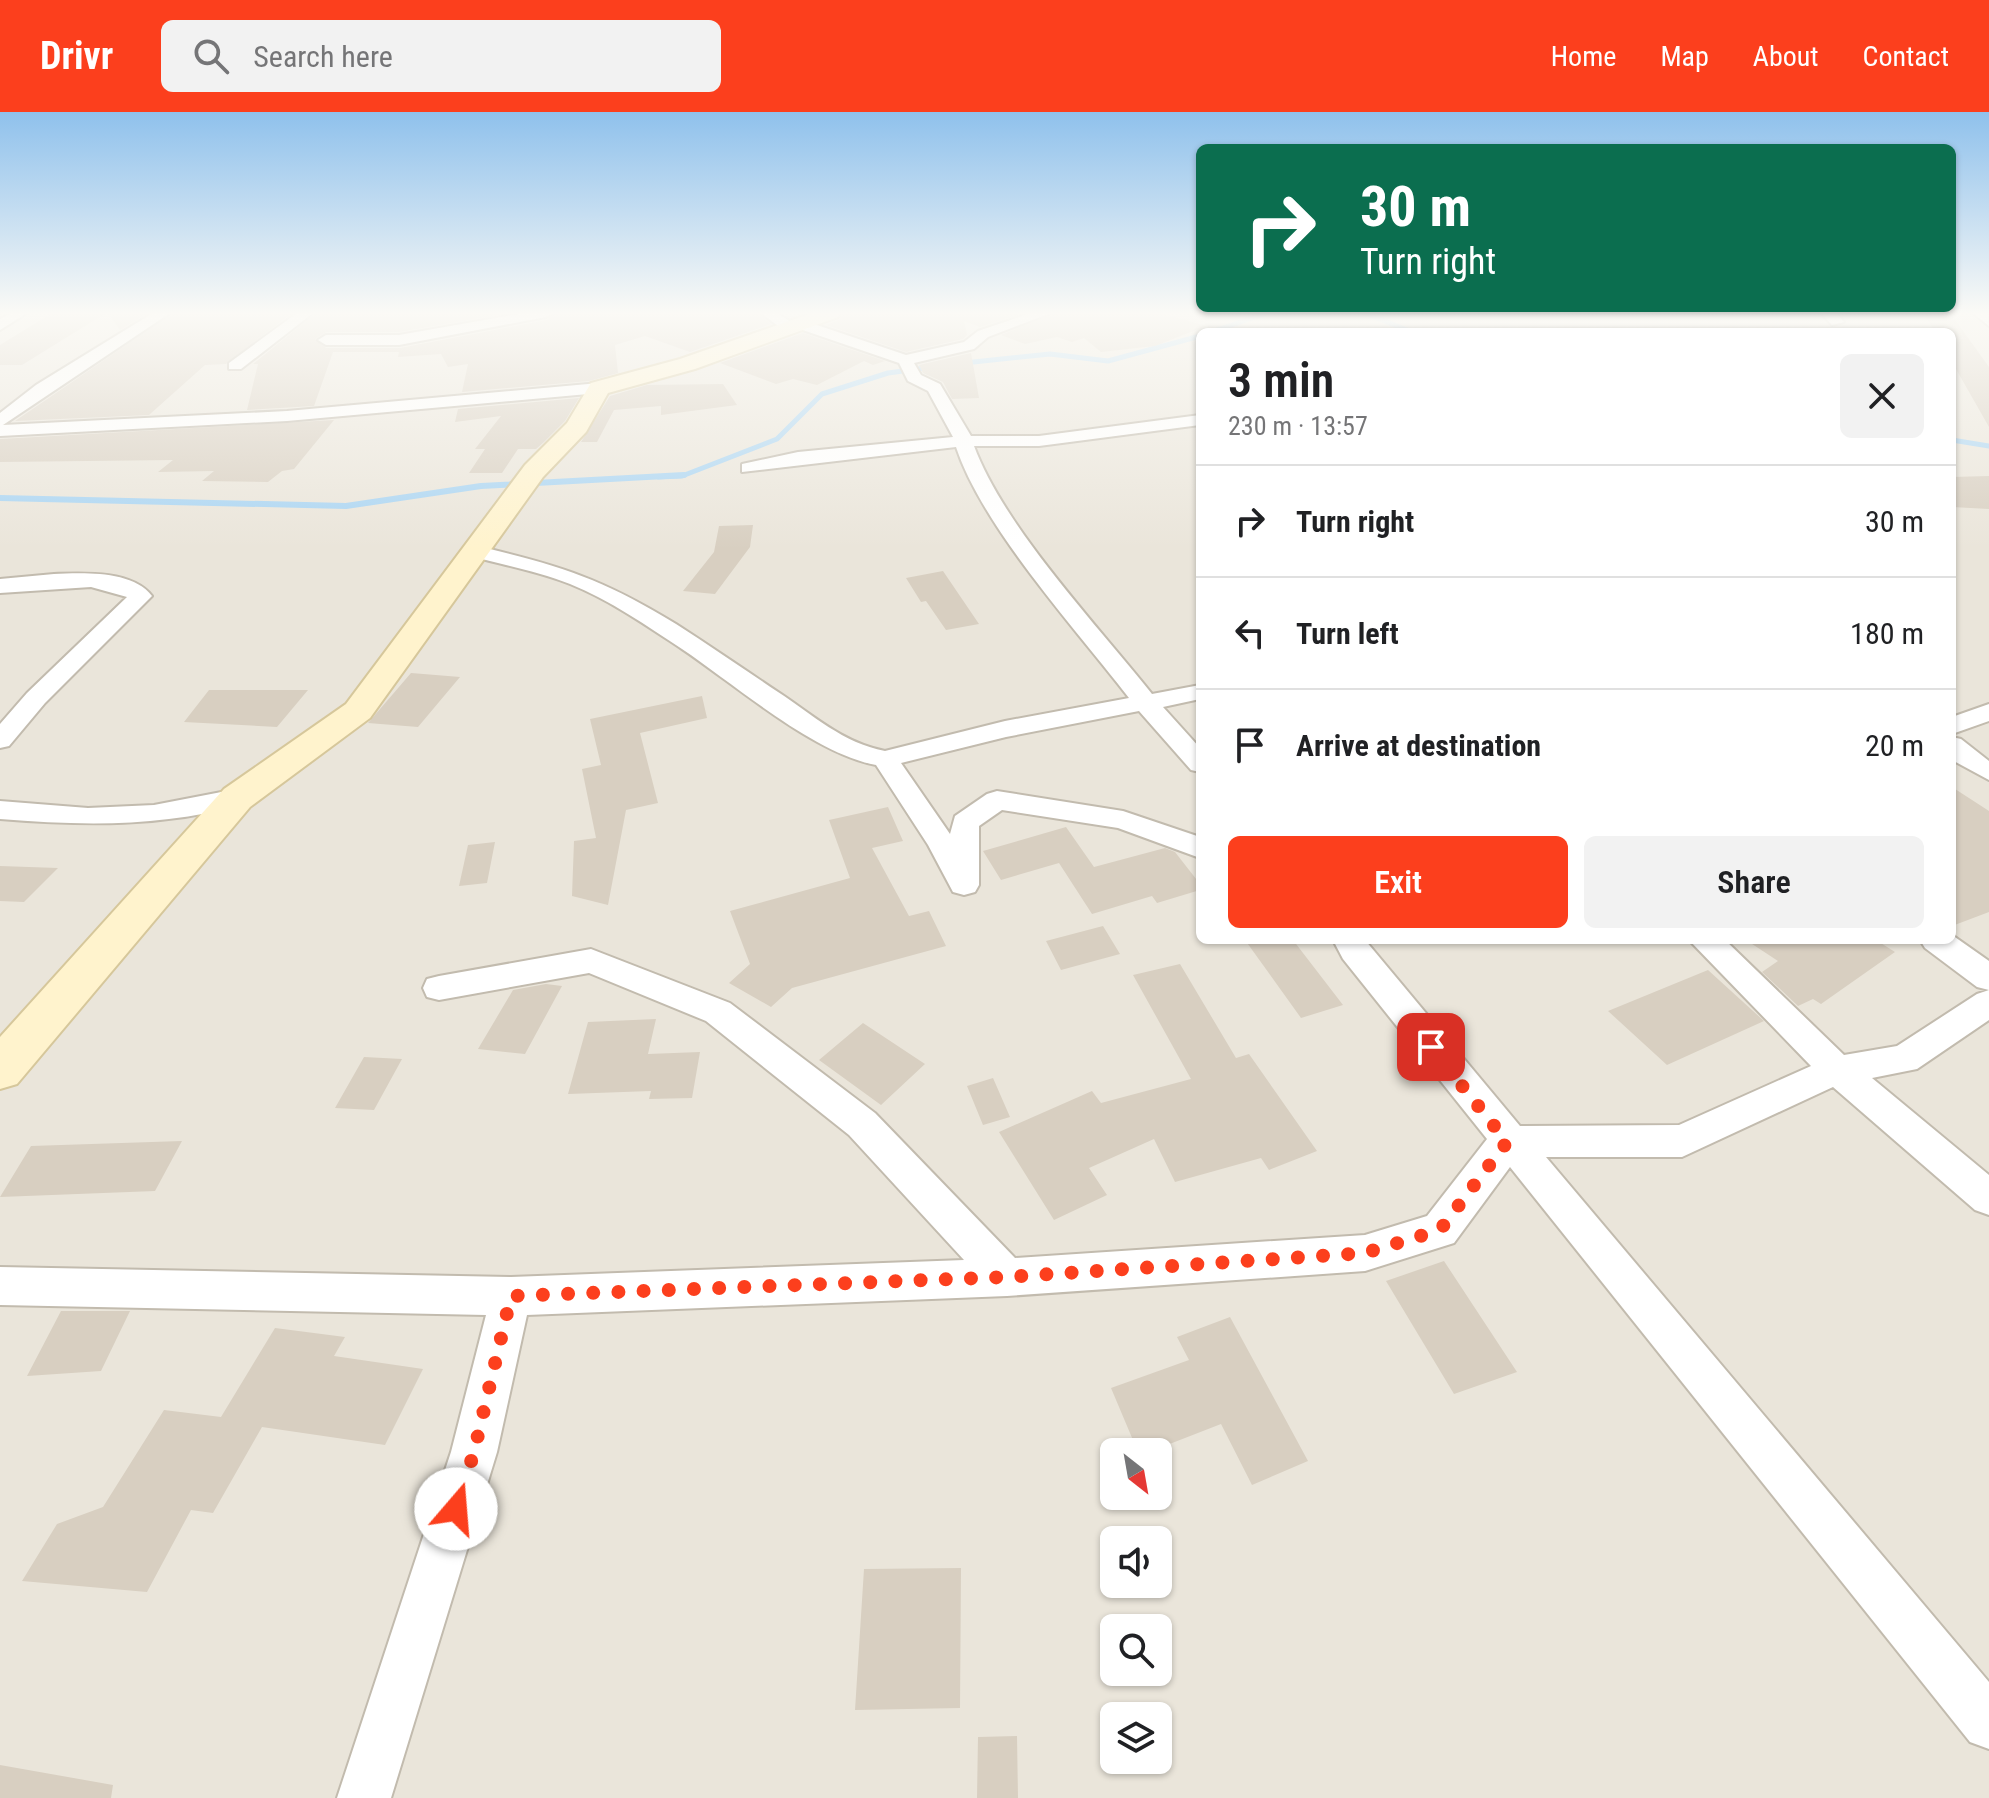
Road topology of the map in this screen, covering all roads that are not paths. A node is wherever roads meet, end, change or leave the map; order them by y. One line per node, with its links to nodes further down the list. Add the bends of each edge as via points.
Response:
1 (38, 392): 5 (street)
2 (558, 392): 7 (street, via 287,416)
3 (597, 392): 10 (street, via 577,427 534,471)
4 (936, 392): 8 (street)
5 (0, 421)
6 (1196, 421): 8 (street, via 1039,441)
7 (0, 431)
8 (964, 441): 9 (street); 13 (street, via 976,477 1030,555)
9 (749, 468)
10 (486, 538): 18 (street, via 600,589 773,699 830,743); 21 (street, via 358,711)
11 (0, 586): 16 (street, via 83,580 128,587 141,596)
12 (1196, 693): 13 (street)
13 (1146, 703): 18 (street, via 1005,729); 19 (street)
14 (1989, 712): 15 (street)
15 (1956, 724)
16 (0, 740)
17 (1956, 749): 20 (street)
18 (885, 759): 23 (street, via 964,885 965,823 997,800 1123,820)
19 (1196, 759)
20 (1989, 772)
21 (237, 798): 22 (street, via 154,814 88,817); 30 (street)
22 (0, 810)
23 (1196, 847)
24 (1351, 944): 32 (street)
25 (1709, 944): 31 (street)
26 (1942, 944): 27 (street)
27 (1989, 978)
28 (439, 988): 34 (street, via 591,961 718,1012 862,1124)
29 (1989, 1003): 31 (street, via 1905,1059)
30 (0, 1070)
31 (1837, 1070): 32 (street, via 1682,1141); 33 (street)
32 (1507, 1142): 34 (street, via 1440,1230 1365,1253); 37 (street)
33 (1989, 1198)
34 (1007, 1277): 36 (street)
35 (0, 1286): 36 (street)
36 (511, 1296): 38 (street, via 474,1452)
37 (1989, 1723)
38 (364, 1798)

